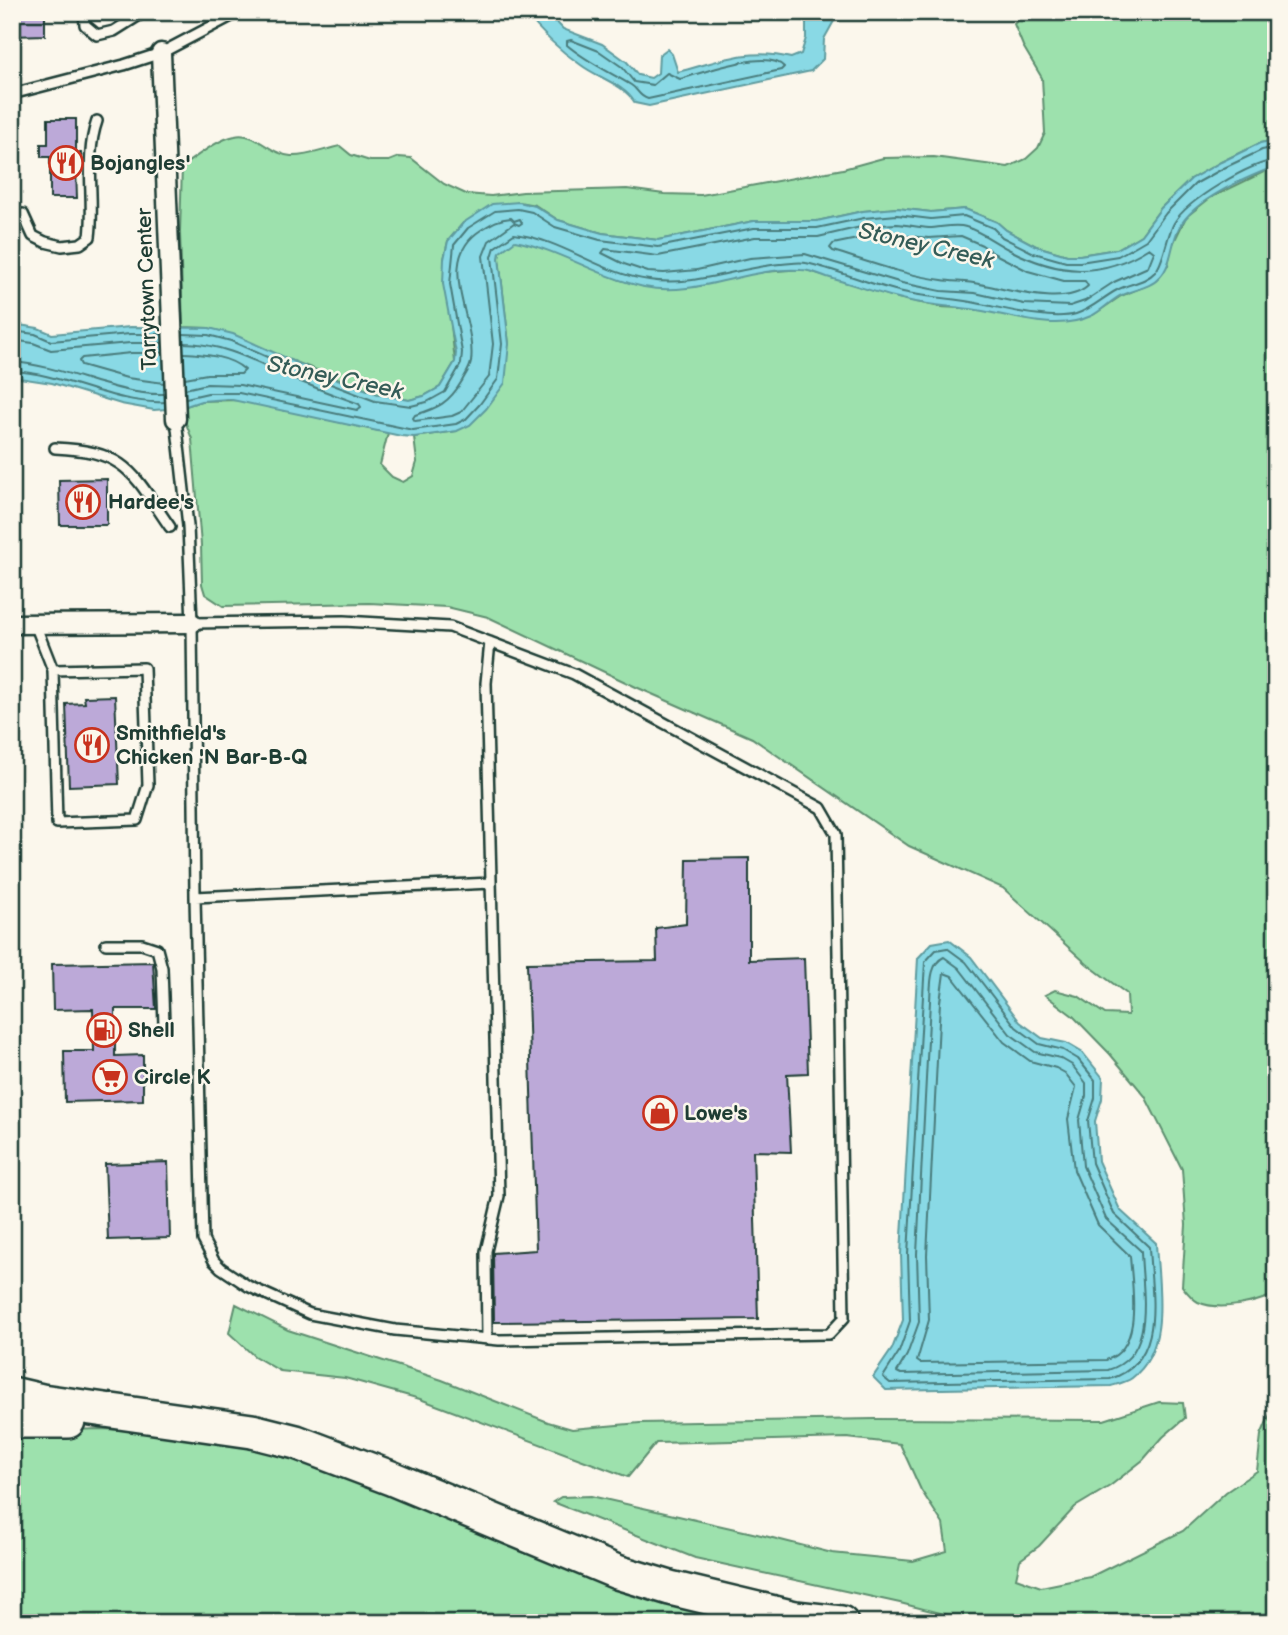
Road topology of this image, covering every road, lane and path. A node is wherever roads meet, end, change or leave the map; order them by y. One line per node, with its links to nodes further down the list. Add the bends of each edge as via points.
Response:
1 (84, 12): 3 (lane, via 85,24 97,35)
2 (239, 12): 4 (lane)
3 (141, 14)
4 (161, 53): 5 (lane); 8 (street, Tarrytown Center)
5 (12, 94)
6 (97, 121): 7 (lane, via 91,140 90,237 80,244 62,246 45,242 33,236)
7 (23, 214)
8 (176, 419): 11 (lane, Tarrytown Center, via 188,526)
9 (55, 448): 10 (lane, via 86,450 121,463)
10 (170, 527)
11 (192, 623): 13 (street); 14 (lane, Tarrytown Center, via 345,621 450,627); 17 (lane, Tarrytown Center)
12 (12, 624): 13 (street)
13 (35, 624): 15 (lane)
14 (489, 642): 16 (lane); 20 (lane, Tarrytown Center, via 574,674 821,808 836,834 844,1318 829,1334)
15 (53, 670): 15 (lane, via 57,823 137,820 148,785 144,668)
16 (491, 883): 17 (lane); 20 (lane, via 499,1196 486,1251)
17 (195, 897): 20 (lane, Tarrytown Center, via 203,1240 214,1261 248,1286 310,1314)
18 (106, 944): 19 (lane, via 142,944 157,949)
19 (164, 1025)
20 (487, 1339)
21 (12, 1394): 22 (highway)
22 (165, 1420): 23 (highway); 24 (highway, via 252,1431 296,1442 617,1572 794,1618)
23 (12, 1421)
24 (841, 1623)

